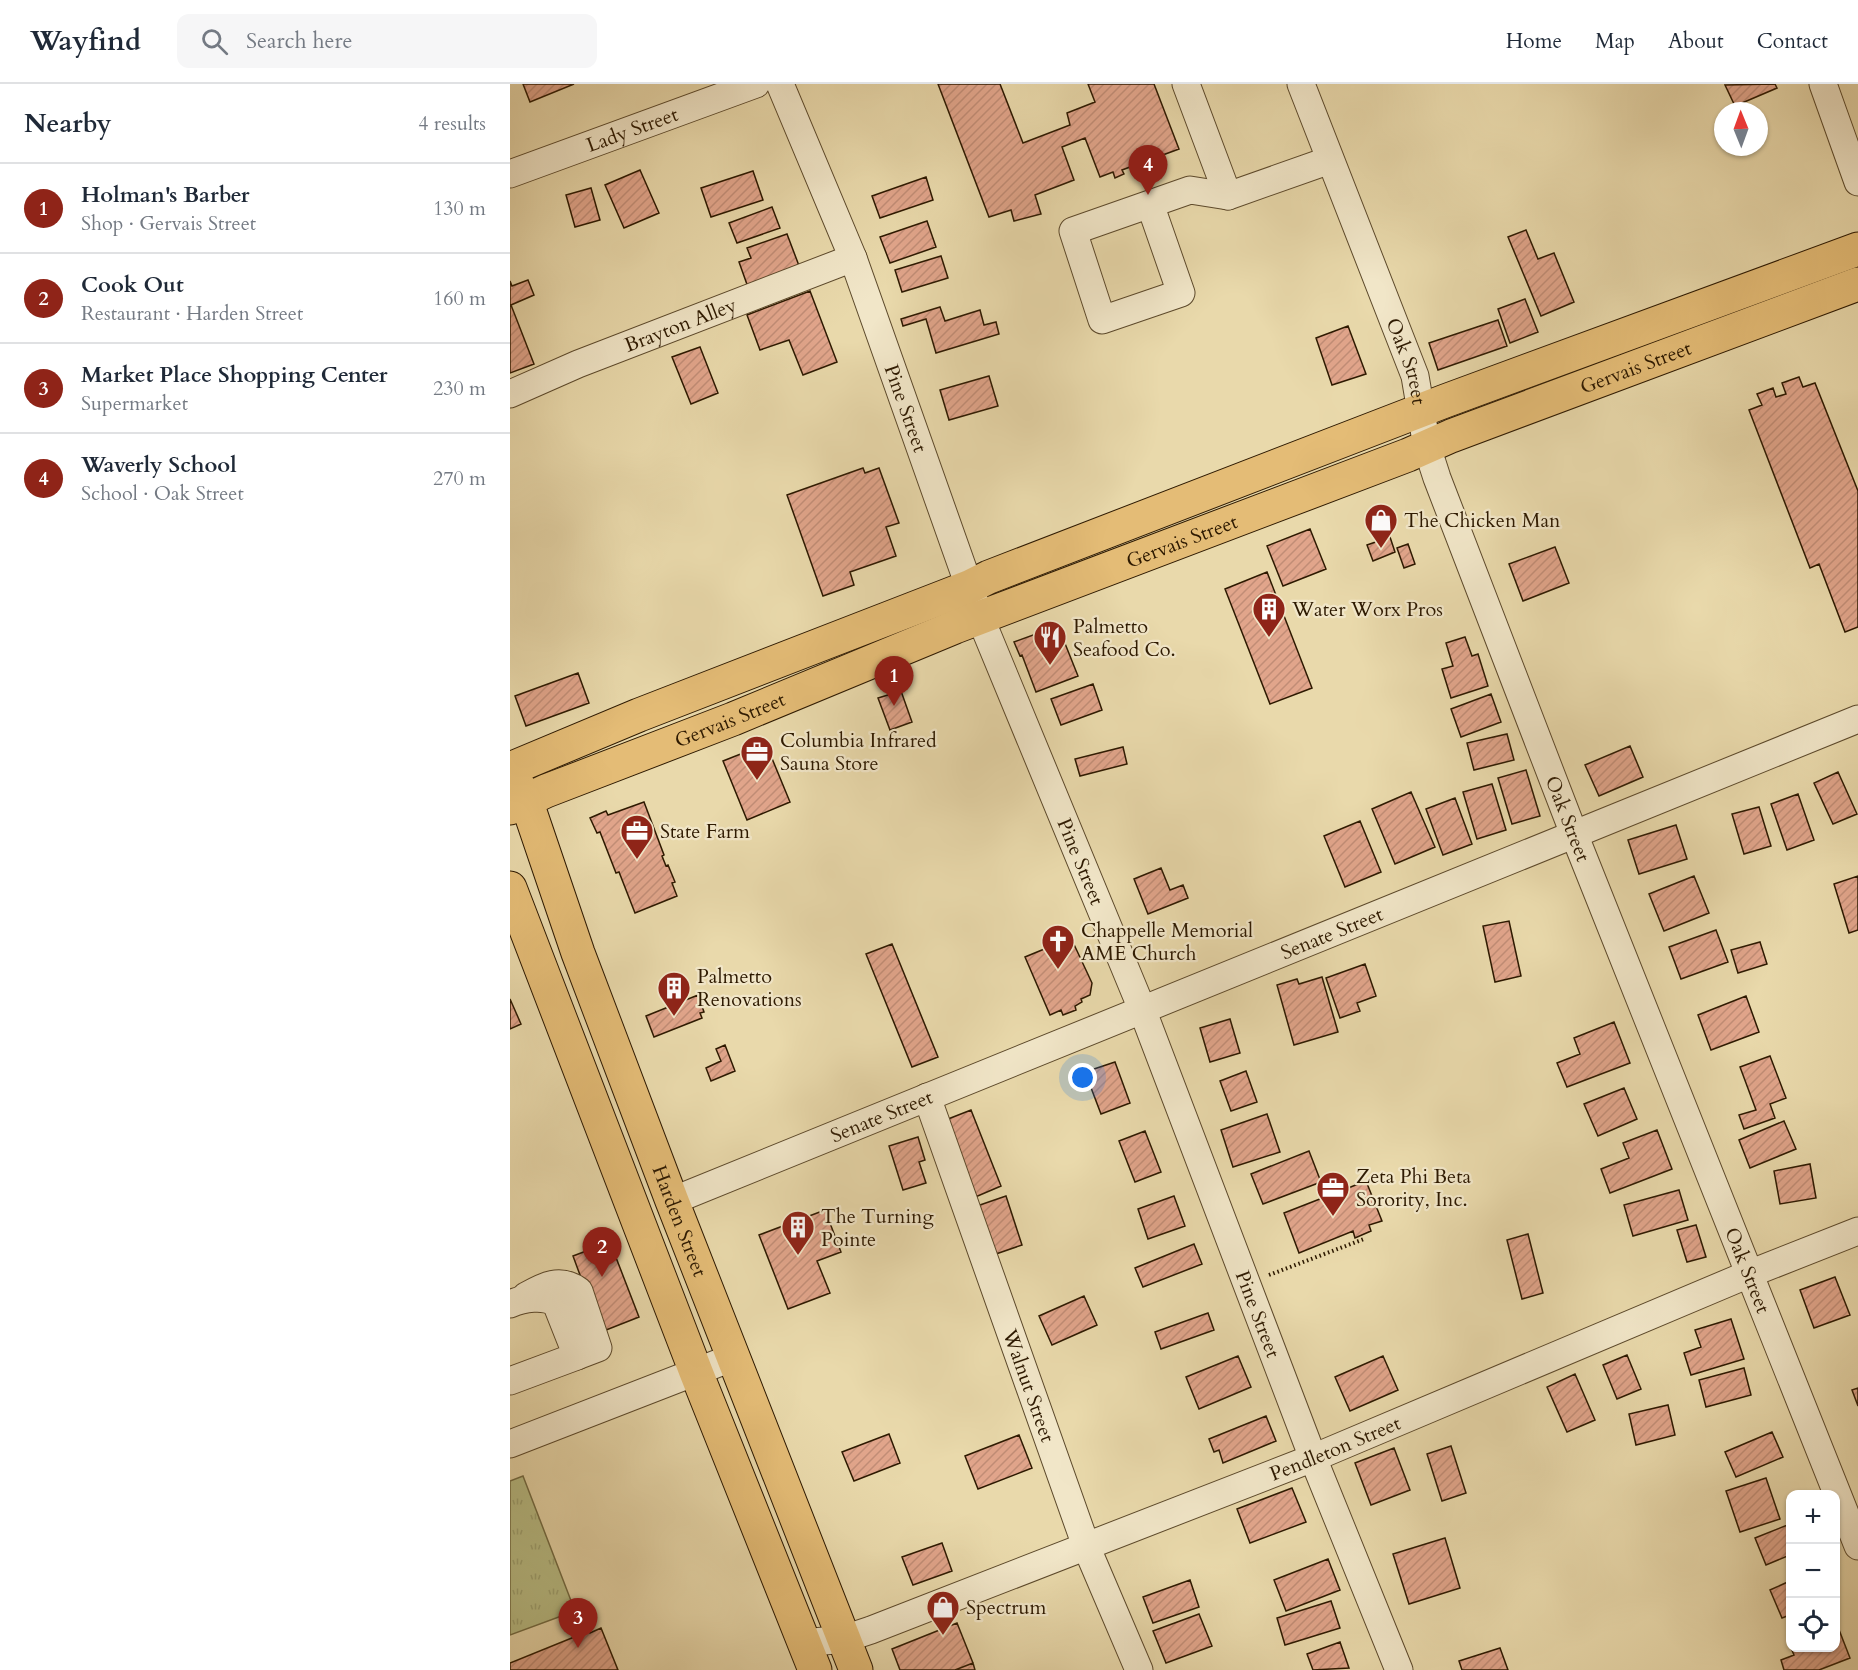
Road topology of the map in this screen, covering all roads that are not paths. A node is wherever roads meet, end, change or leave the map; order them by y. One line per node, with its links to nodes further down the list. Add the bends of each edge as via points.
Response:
1 (756, 84): 7 (street, Lady Street)
2 (780, 84): 12 (street, Pine Street)
3 (1186, 84): 9 (street)
4 (1301, 84): 6 (street, Oak Street)
5 (1823, 84): 8 (street)
6 (1330, 160): 9 (street); 15 (street, Oak Street, via 1415,376)
7 (510, 174)
8 (1858, 182)
9 (1228, 196): 10 (street, via 1190,190)
10 (1150, 204): 10 (street, via 1072,231 1102,320 1181,294)
11 (1858, 249): 15 (main road, Gervais Street)
12 (853, 258): 14 (street, Brayton Alley); 17 (street, Pine Street)
13 (1858, 285): 16 (main road, Gervais Street)
14 (510, 394)
15 (1420, 411): 16 (street, Oak Street); 17 (main road, Gervais Street)
16 (1427, 447): 18 (main road, Gervais Street); 22 (street, Oak Street)
17 (969, 587): 18 (street, Pine Street); 20 (main road, Gervais Street)
18 (980, 617): 21 (main road, Gervais Street); 24 (street, Pine Street)
19 (1858, 719): 22 (street, Senate Street)
20 (510, 770): 21 (main road, Harden Street)
21 (518, 804): 26 (main road, Harden Street)
22 (1574, 834): 24 (street, Senate Street); 28 (street, Oak Street)
23 (510, 888): 31 (main road, Harden Street)
24 (1143, 1009): 25 (street, Senate Street); 34 (street, Pine Street)
25 (927, 1097): 26 (street, Senate Street); 35 (street, Walnut Street)
26 (672, 1201): 30 (main road, Harden Street)
27 (1858, 1231): 28 (street, Pendleton Street)
28 (1749, 1274): 34 (street, Pendleton Street); 36 (street, Oak Street)
29 (513, 1302): 32 (street, via 544,1298 556,1303 577,1356)
30 (734, 1357): 31 (street); 37 (main road, Harden Street)
31 (696, 1371): 33 (street); 38 (main road, Harden Street)
32 (510, 1381)
33 (510, 1444)
34 (1313, 1458): 35 (street, Pendleton Street); 41 (street, Pine Street)
35 (1086, 1546): 37 (street, Pendleton Street); 40 (street, Walnut Street)
36 (1858, 1546)
37 (844, 1639): 38 (street, Pendleton Street); 39 (main road, Harden Street)
38 (809, 1656)
39 (856, 1670)
40 (1139, 1670)
41 (1399, 1670)

